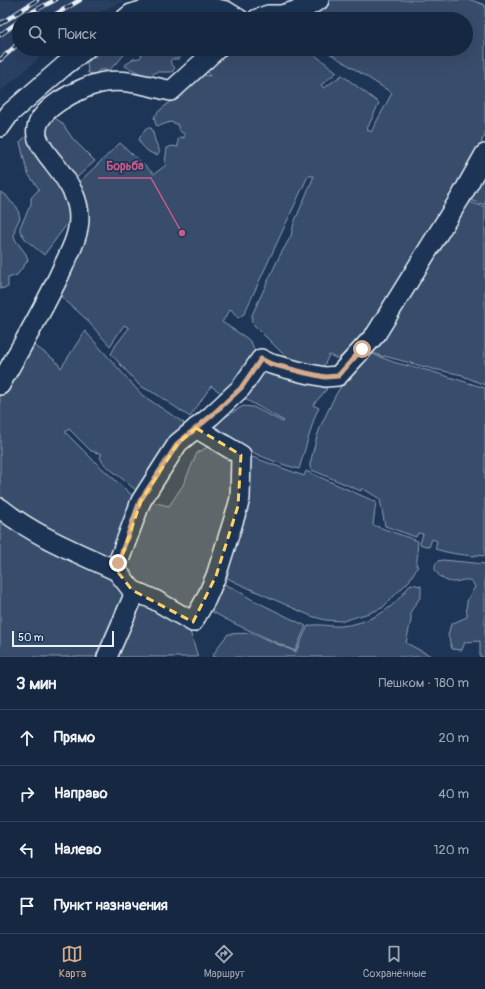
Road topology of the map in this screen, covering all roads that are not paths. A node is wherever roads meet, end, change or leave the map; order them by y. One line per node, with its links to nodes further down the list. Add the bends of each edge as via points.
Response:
1 (319, 0): 4 (street)
2 (138, 12): 3 (street, via 164,4 190,3)
3 (228, 12)
4 (291, 12)
5 (77, 56): 7 (street, via 10,113)
6 (209, 56): 9 (street, via 171,91 133,82 105,82 64,97 41,118 37,131 38,139 47,155 66,178 79,209 80,218 75,240 54,287)
7 (0, 127)
8 (485, 154): 10 (street, via 376,334 338,376 325,377 306,373 261,359 241,388)
9 (0, 385)
10 (196, 428): 12 (street, via 178,443 140,501); 13 (street, via 241,455 240,498 216,576 193,622)
11 (0, 508): 12 (street, via 45,538)
12 (117, 571): 13 (street)
13 (132, 590): 14 (street, via 131,602)
14 (107, 657)

